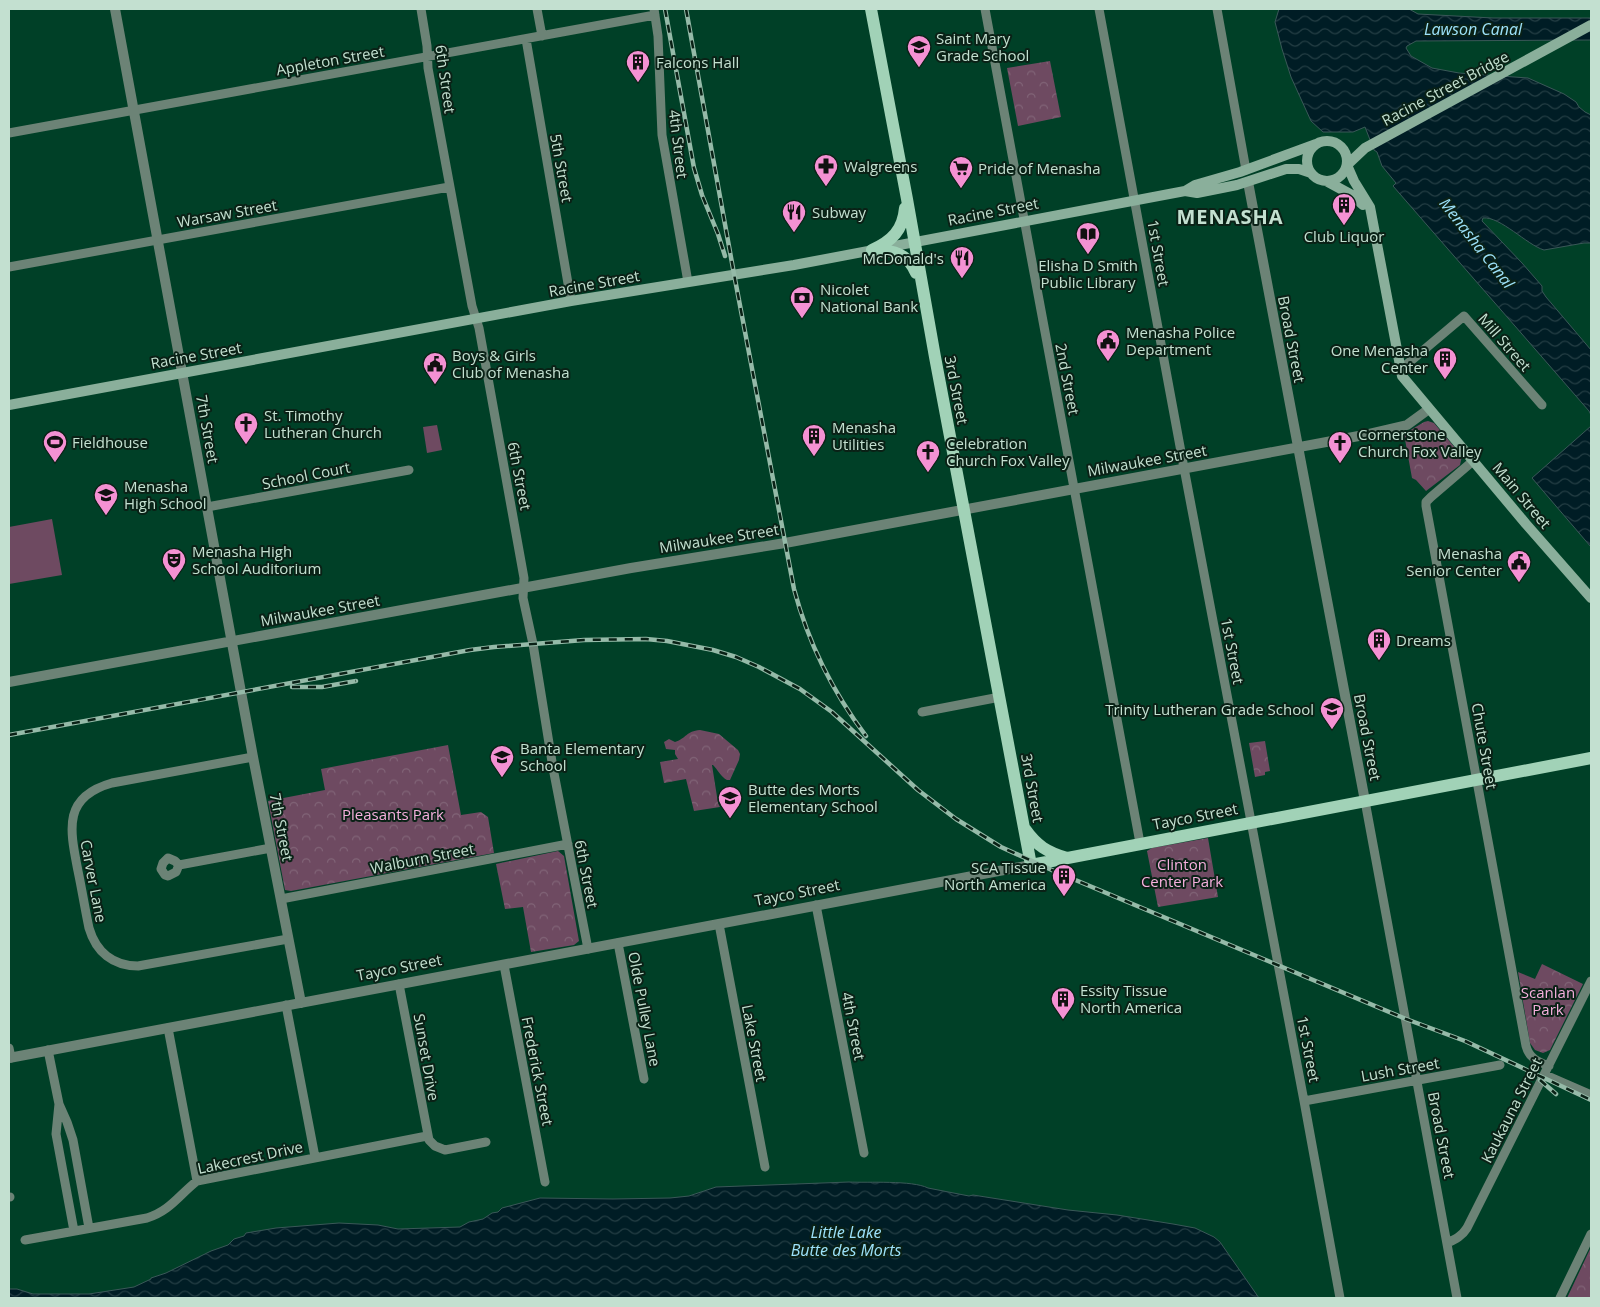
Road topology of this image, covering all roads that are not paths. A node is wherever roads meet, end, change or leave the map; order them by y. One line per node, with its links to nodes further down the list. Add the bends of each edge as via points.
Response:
1 (115, 9): 13 (street, 7th Street)
2 (421, 9): 12 (street, 6th Street)
3 (537, 9): 10 (street)
4 (871, 9): 24 (main road, 3rd Street)
5 (985, 9): 28 (street, 2nd Street)
6 (1099, 9): 26 (street, 1st Street)
7 (1217, 9): 19 (street)
8 (655, 12): 10 (street, Appleton Street); 33 (street, 4th Street, via 662,135)
9 (1591, 25): 17 (main road, Racine Street Bridge)
10 (542, 36): 11 (street, Appleton Street)
11 (526, 39): 12 (street, Appleton Street); 35 (street, 5th Street)
12 (427, 56): 13 (street, Appleton Street); 23 (street, 6th Street)
13 (134, 110): 14 (street, Appleton Street); 29 (street, 7th Street)
14 (9, 133)
15 (1316, 144): 16 (main road, via 1329,141); 19 (main road, Racine Street); 20 (main road, via 1308,154)
16 (1341, 147): 17 (main road); 18 (main road, via 1346,153)
17 (1364, 148): 18 (main road)
18 (1347, 165): 22 (main road, via 1340,177); 27 (main road, Main Street, via 1370,207)
19 (1246, 170): 25 (main road, Racine Street)
20 (1311, 174): 21 (main road, Racine Street, via 1299,169 1286,169); 22 (main road)
21 (1248, 182): 25 (main road, Racine Street, via 1198,193); 42 (street, Broad Street)
22 (1328, 182): 27 (main road, via 1357,199)
23 (449, 187): 29 (street, Warsaw Street); 36 (street, 6th Street)
24 (905, 190): 30 (main road, 3rd Street); 31 (main road, via 901,226 892,239)
25 (1185, 191): 26 (main road, Racine Street)
26 (1136, 201): 28 (main road, Racine Street); 44 (street, 1st Street)
27 (1370, 214): 37 (main road, Main Street)
28 (1025, 220): 30 (main road, Racine Street); 46 (street, 2nd Street)
29 (158, 240): 32 (street, Warsaw Street); 38 (street, 7th Street)
30 (914, 242): 31 (main road, Racine Street); 34 (main road, 3rd Street)
31 (872, 250): 33 (main road, Racine Street); 34 (main road, via 903,255 912,265)
32 (9, 267)
33 (688, 282): 35 (main road, Racine Street)
34 (922, 290): 48 (main road, 3rd Street)
35 (571, 301): 36 (main road, Racine Street)
36 (476, 320): 38 (main road, Racine Street); 49 (street, 6th Street, via 516,532)
37 (1400, 370): 40 (street, Mill Street, via 1464,316); 41 (main road, Main Street, via 1405,381)
38 (183, 372): 39 (main road, Racine Street); 47 (street, 7th Street)
39 (9, 405)
40 (1542, 405)
41 (1429, 409): 42 (street, Milwaukee Street, via 1402,427); 43 (main road, Main Street)
42 (1297, 447): 44 (street, Milwaukee Street); 58 (street, Broad Street)
43 (1473, 461): 50 (main road, Main Street); 57 (street, Chute Street, via 1426,504)
44 (1184, 468): 46 (street, Milwaukee Street); 59 (street, 1st Street)
45 (409, 470): 47 (street, School Court)
46 (1075, 488): 48 (street, Milwaukee Street); 62 (street, 2nd Street)
47 (207, 507): 51 (street, 7th Street)
48 (964, 509): 49 (street, Milwaukee Street); 53 (main road, 3rd Street)
49 (523, 588): 51 (street, Milwaukee Street); 61 (street, 6th Street)
50 (1591, 598)
51 (232, 641): 52 (street, Milwaukee Street); 55 (street, 7th Street)
52 (9, 682)
53 (1000, 697): 54 (street); 60 (main road, 3rd Street)
54 (922, 712)
55 (253, 757): 63 (street, 7th Street); 70 (street, Carver Lane, via 98,788 81,800 73,817 71,836 92,938 102,954 114,962 138,966)
56 (1591, 758): 57 (main road, Tayco Street)
57 (1477, 779): 58 (main road, Tayco Street); 82 (street, Chute Street, via 1526,1046 1531,1056)
58 (1365, 801): 59 (main road, Tayco Street); 84 (street, Broad Street)
59 (1252, 822): 62 (main road, Tayco Street); 86 (street, 1st Street)
60 (1023, 826): 64 (main road, via 1038,845); 66 (main road, 3rd Street)
61 (568, 844): 67 (street, Walburn Street); 72 (street, 6th Street)
62 (1140, 844): 64 (main road, Tayco Street)
63 (271, 848): 65 (street); 67 (street, 7th Street)
64 (1067, 858): 66 (main road, Tayco Street)
65 (179, 865)
66 (1031, 865): 68 (street, Tayco Street)
67 (281, 898): 70 (street, 7th Street)
68 (816, 905): 69 (street, Tayco Street); 90 (street, 4th Street)
69 (719, 924): 71 (street, Tayco Street); 92 (street, Lake Street)
70 (288, 939): 76 (street, 7th Street)
71 (618, 943): 72 (street, Tayco Street); 83 (street, Olde Pulley Lane)
72 (588, 949): 73 (street, Tayco Street)
73 (504, 965): 75 (street, Tayco Street); 94 (street, Frederick Street)
74 (1591, 981): 82 (street, Kaukauna Street)
75 (399, 984): 76 (street, Tayco Street); 88 (street, Sunset Drive)
76 (301, 1002): 77 (street, Tayco Street)
77 (286, 1005): 78 (street, Tayco Street); 91 (street)
78 (168, 1028): 79 (street, Tayco Street); 93 (street)
79 (48, 1050): 80 (street, Tayco Street); 87 (street)
80 (9, 1055)
81 (1500, 1065): 84 (street, Lush Street)
82 (1547, 1070): 85 (street); 99 (street, Kaukauna Street, via 1467,1228)
83 (644, 1079)
84 (1417, 1080): 86 (street, Lush Street); 99 (street, Broad Street)
85 (1591, 1095)
86 (1304, 1101): 100 (street, 1st Street)
87 (59, 1104): 95 (street, via 71,1132); 96 (street, via 56,1134)
88 (427, 1136): 89 (street, via 435,1146 444,1150); 91 (street, Lakecrest Drive)
89 (486, 1142)
90 (864, 1153)
91 (315, 1157): 93 (street, Lakecrest Drive)
92 (765, 1167)
93 (197, 1181): 95 (street, Lakecrest Drive, via 155,1216)
94 (545, 1182)
95 (89, 1228): 96 (street, Lakecrest Drive)
96 (74, 1231): 98 (street, Lakecrest Drive)
97 (1591, 1234): 102 (street)
98 (25, 1240)
99 (1447, 1243): 101 (street, Broad Street)
100 (1340, 1298)
101 (1457, 1298)
102 (1560, 1298)

